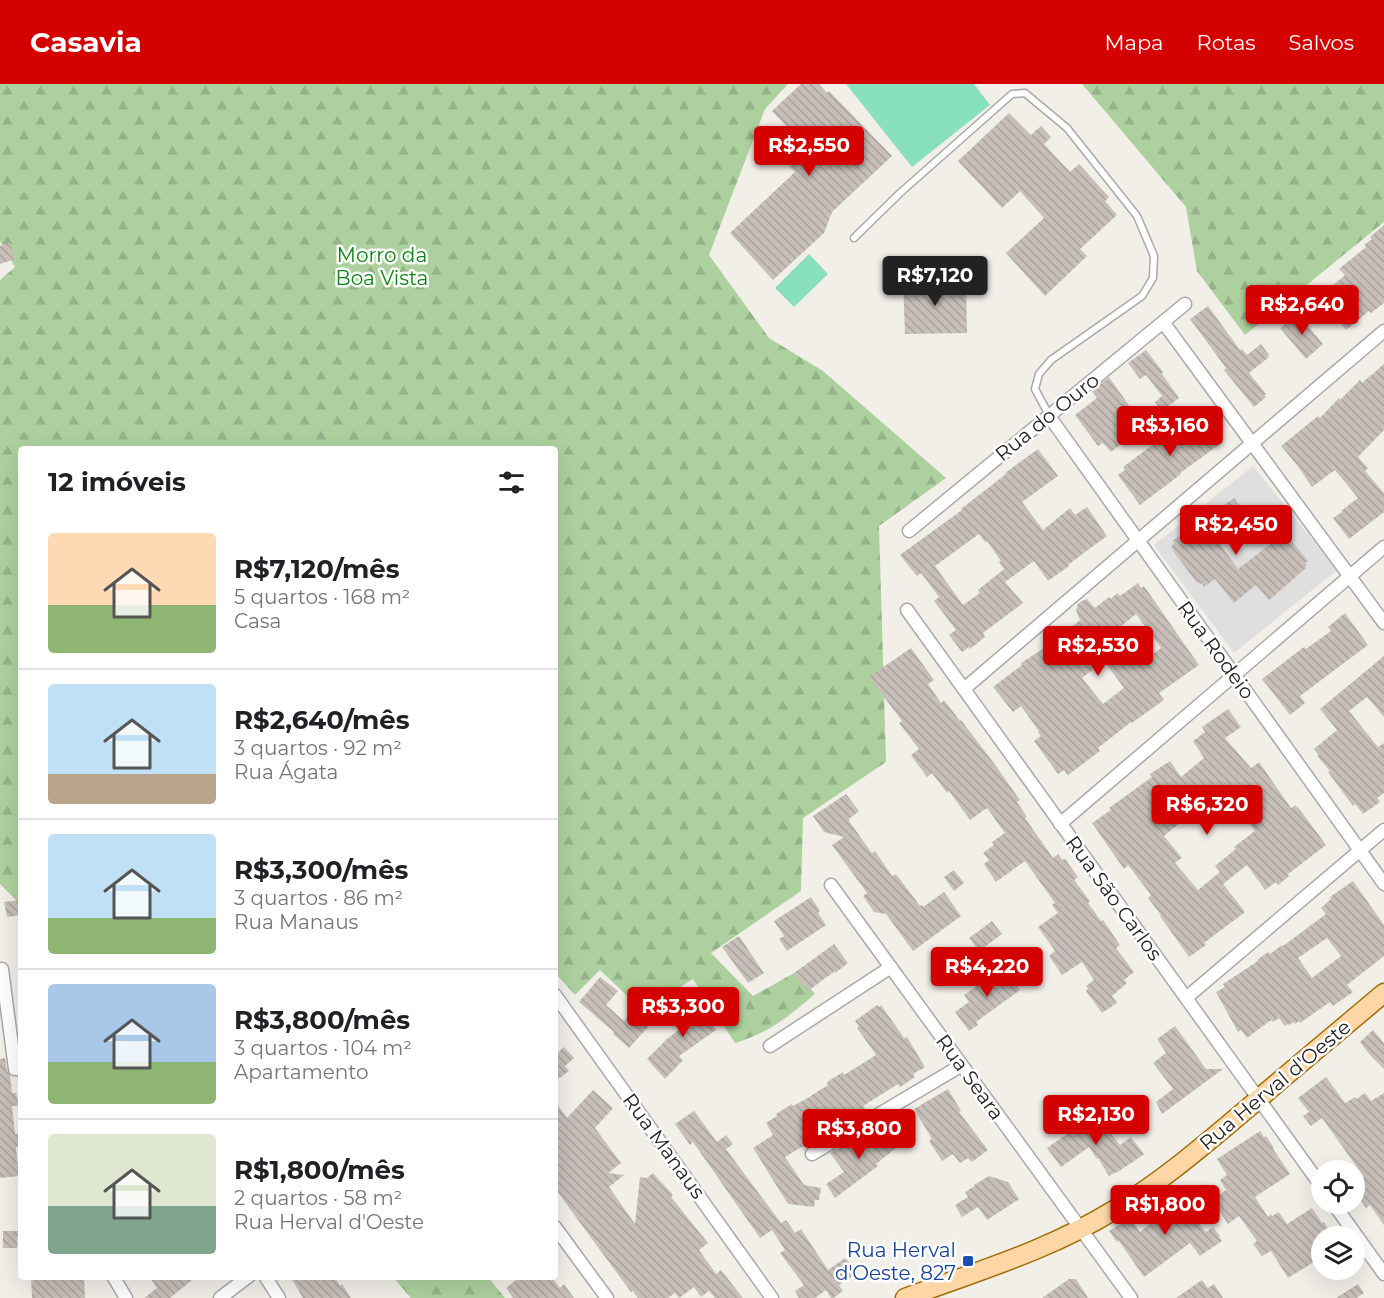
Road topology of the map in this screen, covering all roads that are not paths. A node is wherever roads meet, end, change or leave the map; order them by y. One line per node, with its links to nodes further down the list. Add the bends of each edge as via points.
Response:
1 (854, 238): 5 (lane, via 1012,94 1024,93 1067,128 1137,216 1154,256 1153,278 1142,296 1051,360 1039,374 1035,389)
2 (1185, 304): 3 (street, Rua do Ouro)
3 (1163, 322): 5 (street, Rua do Ouro); 6 (street)
4 (1384, 330): 6 (street)
5 (1049, 416): 7 (street, Rua do Ouro); 8 (street, Rua Rodeio)
6 (1252, 443): 8 (street); 10 (street)
7 (909, 531)
8 (1138, 540): 13 (street, Rua Rodeio); 14 (street)
9 (1384, 547): 10 (street)
10 (1350, 576): 12 (street); 13 (street)
11 (907, 610): 14 (street, Rua São Carlos)
12 (1384, 623)
13 (1234, 675): 15 (street); 17 (street, Rua Rodeio)
14 (964, 689): 15 (street, Rua São Carlos)
15 (1060, 824): 23 (street, Rua São Carlos)
16 (1384, 830): 17 (street)
17 (1360, 850): 18 (street, Rua Rodeio); 23 (street)
18 (1384, 884)
19 (831, 885): 20 (street, Rua Seara)
20 (891, 967): 25 (street); 26 (street, Rua Seara)
21 (2, 969): 27 (street)
22 (1384, 993): 28 (main road, Rua Herval d'Oeste)
23 (1186, 998): 28 (street, Rua São Carlos)
24 (558, 999): 42 (street, Rua Manaus)
25 (770, 1046)
26 (962, 1065): 29 (street); 32 (street, Rua Seara)
27 (18, 1069)
28 (1258, 1099): 30 (street, Rua São Carlos); 32 (main road, Rua Herval d'Oeste, via 1151,1186)
29 (812, 1154)
30 (1311, 1172)
31 (1341, 1214): 34 (street)
32 (1081, 1229): 43 (main road, Rua Herval d'Oeste, via 1028,1253); 44 (street, Rua Seara)
33 (558, 1231): 41 (street)
34 (1384, 1274)
35 (115, 1280): 38 (street)
36 (244, 1280): 39 (street)
37 (268, 1280): 40 (street)
38 (126, 1298)
39 (220, 1298)
40 (279, 1298)
41 (607, 1298)
42 (772, 1298)
43 (904, 1298)
44 (1131, 1298)

